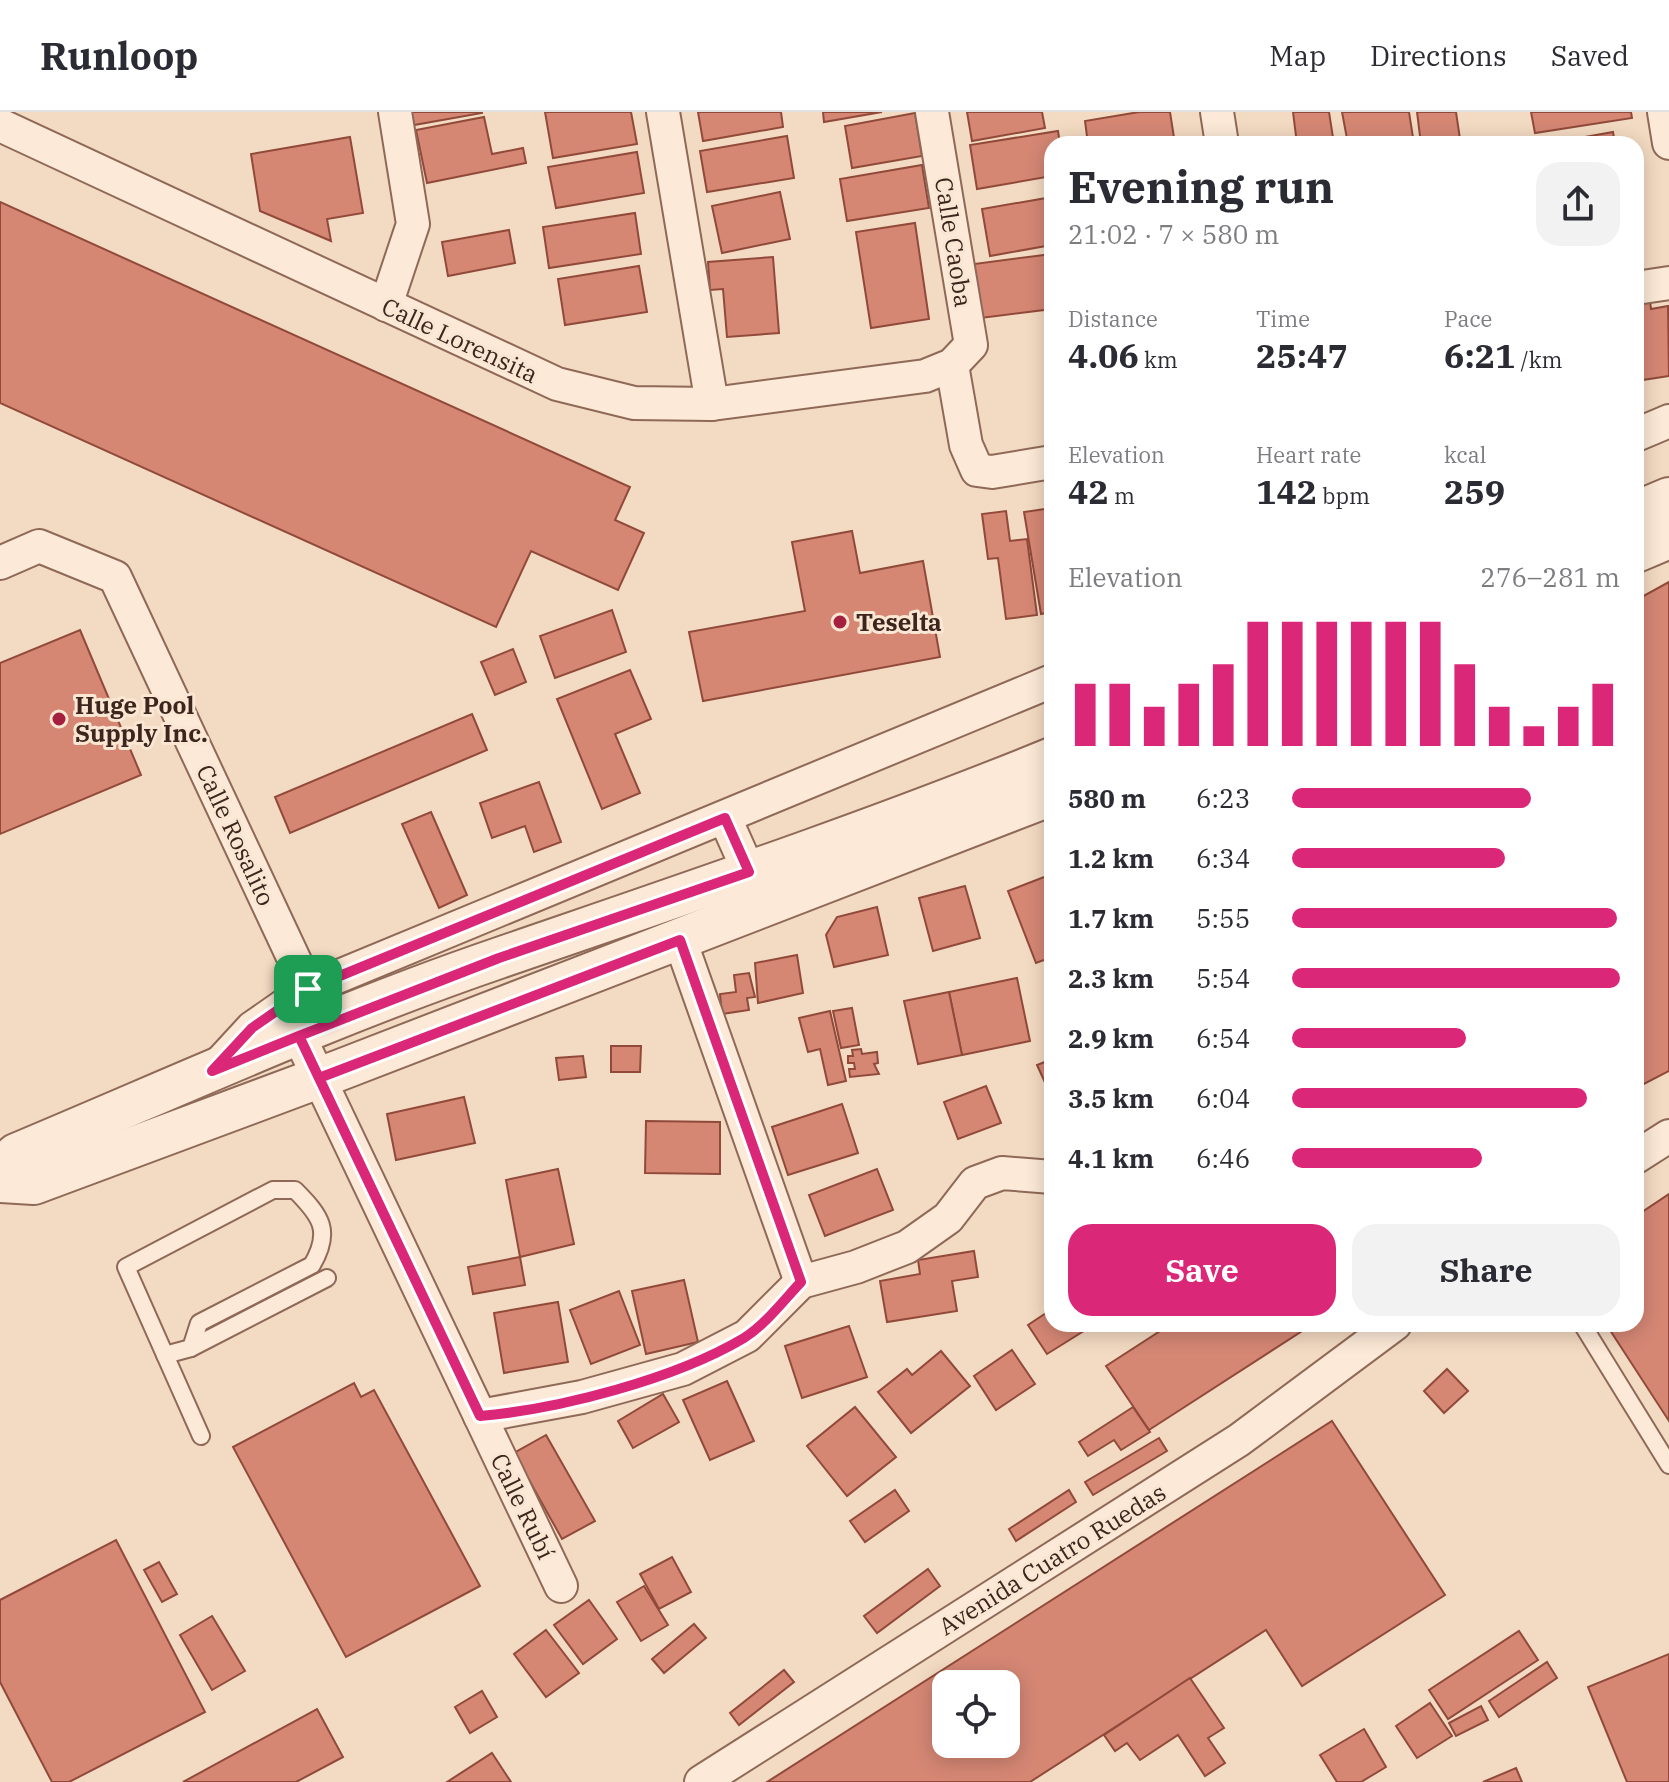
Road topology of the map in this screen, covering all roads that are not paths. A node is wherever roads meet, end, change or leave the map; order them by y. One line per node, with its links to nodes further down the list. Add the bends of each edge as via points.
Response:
1 (395, 112): 11 (street, via 413,224)
2 (663, 112): 13 (street)
3 (932, 112): 12 (street, Calle Caoba, via 971,345)
4 (1217, 112): 7 (street)
5 (1664, 112): 8 (street)
6 (0, 125): 11 (street, Calle Lorensita)
7 (1221, 136)
8 (1669, 143)
9 (1669, 283): 10 (street)
10 (1644, 287)
11 (386, 305): 13 (street, Calle Lorensita, via 557,384 634,403)
12 (952, 365): 13 (street, Calle Lorensita, via 925,376); 16 (street, via 966,445 977,470)
13 (712, 404)
14 (1669, 421): 15 (street)
15 (1644, 432)
16 (1044, 463)
17 (1669, 498): 18 (street)
18 (1644, 509)
19 (1669, 538): 20 (street)
20 (1644, 549)
21 (0, 563): 28 (street, Calle Rosalito, via 39,546 115,577)
22 (1044, 684): 25 (street)
23 (1044, 761): 26 (street)
24 (1044, 798): 27 (street)
25 (725, 818): 26 (street); 28 (street)
26 (749, 872): 29 (street, via 499,958)
27 (680, 940): 31 (street); 38 (street)
28 (308, 989): 30 (street, via 252,1028)
29 (299, 1036): 30 (street); 31 (street, Calle Rubí)
30 (212, 1071): 34 (street, via 16,1154)
31 (319, 1078): 36 (street, via 34,1184); 43 (street, Calle Rubí)
32 (1669, 1136): 33 (street)
33 (1644, 1152)
34 (0, 1168)
35 (1044, 1176): 38 (street, via 1002,1173 975,1183 948,1218 907,1247)
36 (0, 1182)
37 (327, 1278): 41 (lane)
38 (801, 1282): 43 (street, via 747,1336 683,1369 582,1397)
39 (1384, 1332): 47 (street, Avenida Cuatro Ruedas, via 1239,1440)
40 (1587, 1332): 45 (lane)
41 (191, 1348): 42 (lane); 42 (lane, via 199,1323 312,1265 324,1230 295,1190 273,1190 126,1267)
42 (165, 1355): 44 (lane)
43 (480, 1416): 46 (street, Calle Rubí)
44 (201, 1436)
45 (1669, 1465)
46 (561, 1586)
47 (701, 1782)

